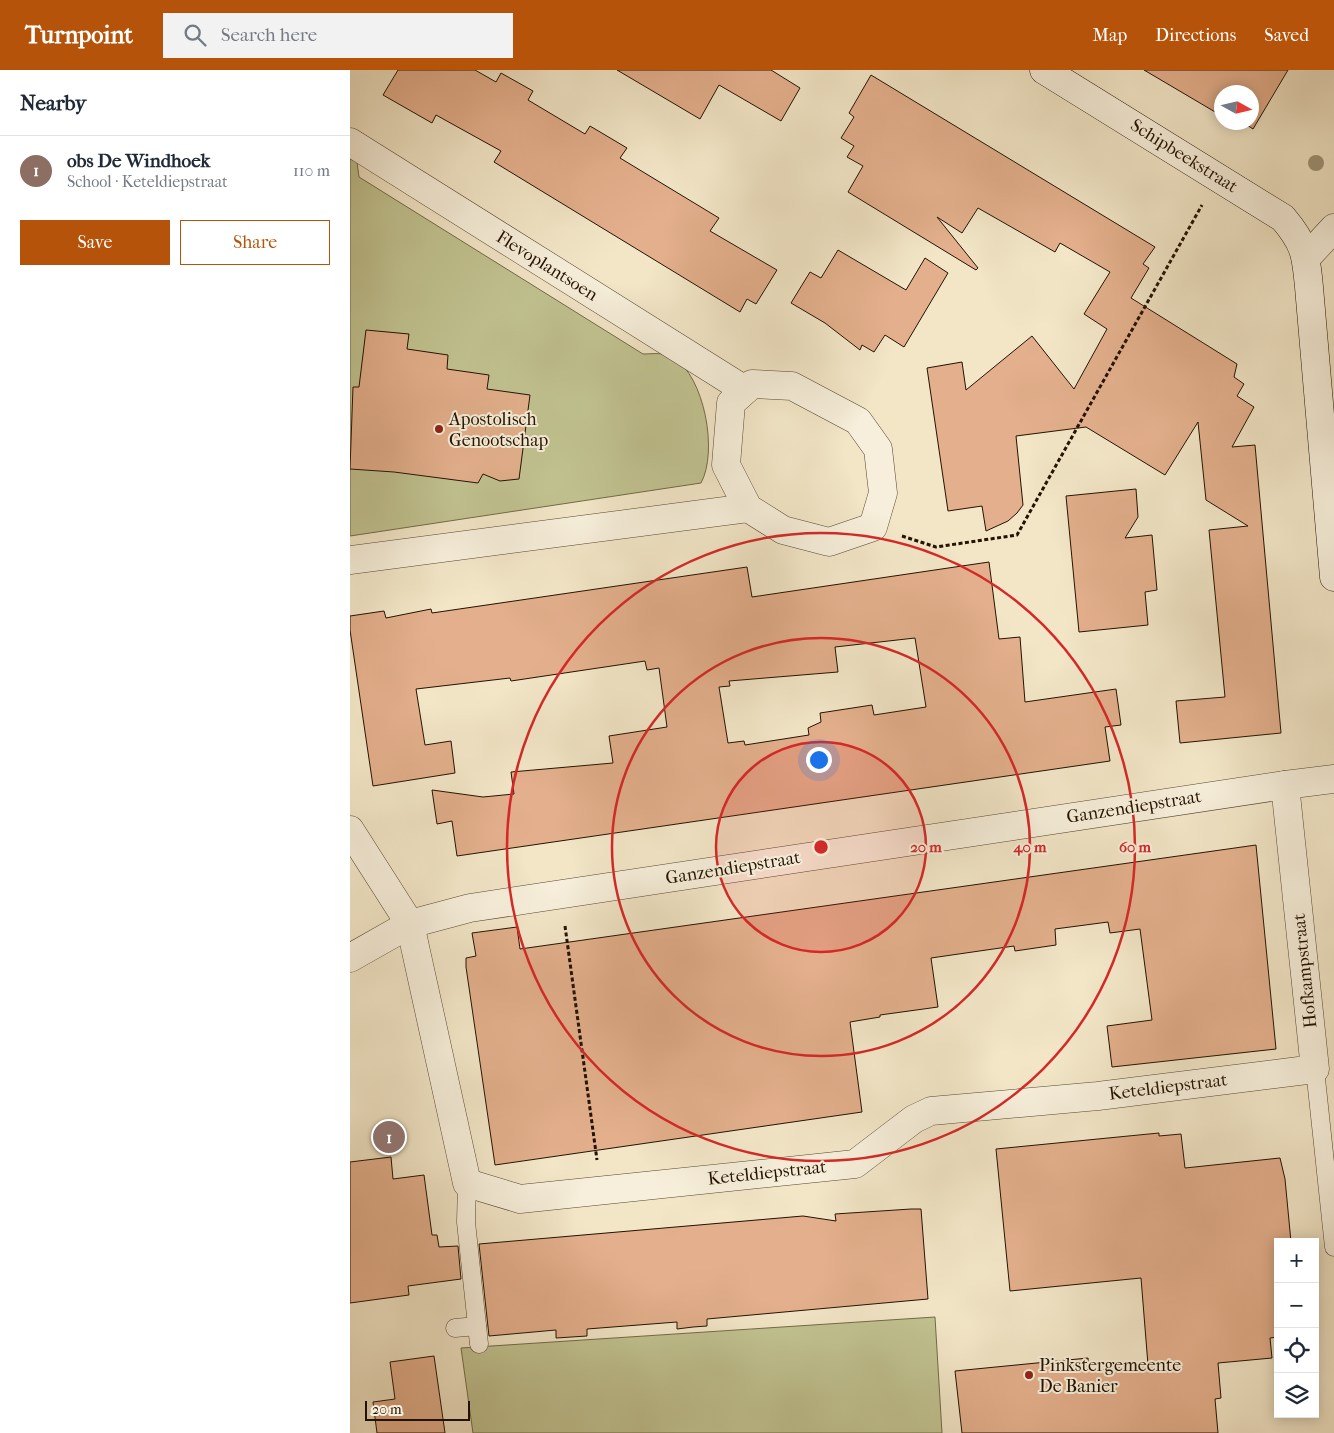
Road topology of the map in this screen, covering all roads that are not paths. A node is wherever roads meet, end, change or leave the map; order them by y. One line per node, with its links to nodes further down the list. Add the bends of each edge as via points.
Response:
1 (1044, 70): 4 (street, Schipbeekstraat, via 1283,218 1299,236)
2 (350, 142): 5 (street, Flevoplantsoen)
3 (1334, 228): 4 (street)
4 (1306, 258): 8 (street)
5 (745, 390): 6 (street, via 731,403 726,465); 6 (street, via 752,384 792,386 858,421 878,449 883,492 872,527 829,542 783,530)
6 (748, 508): 7 (street)
7 (350, 560)
8 (1334, 577)
9 (1334, 779): 10 (street, Ganzendiepstraat)
10 (1285, 785): 12 (street, Ganzendiepstraat, via 470,908); 14 (street, Hofkampstraat)
11 (350, 830): 12 (street)
12 (410, 924): 13 (street, Ganzendiepstraat); 15 (street)
13 (350, 958)
14 (1315, 1069): 15 (street, Keteldiepstraat, via 1098,1096 931,1111 914,1119 855,1164 520,1198); 16 (lane, Hofkampstraat)
15 (467, 1182): 17 (lane, via 466,1222)
16 (1334, 1247)
17 (477, 1326): 18 (lane); 19 (lane)
18 (454, 1328)
19 (479, 1344)

